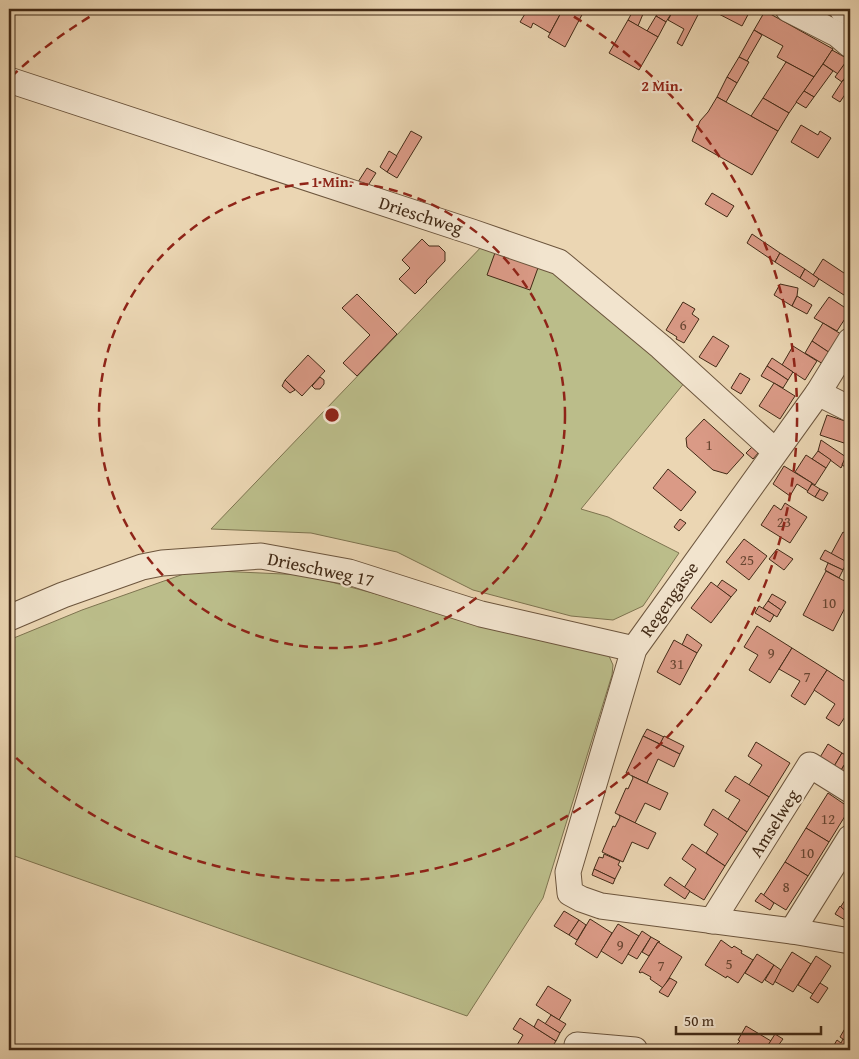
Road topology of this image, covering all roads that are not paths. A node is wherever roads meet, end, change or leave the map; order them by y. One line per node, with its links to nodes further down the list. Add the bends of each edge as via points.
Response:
1 (788, 9): 4 (street, via 837,34)
2 (842, 9): 3 (street)
3 (850, 13)
4 (850, 45)
5 (9, 80): 9 (street, Drieschweg, via 559,262 661,347)
6 (850, 341): 7 (street, Regengasse)
7 (818, 393): 8 (street); 9 (street, Regengasse)
8 (850, 409)
9 (775, 451): 11 (street, Regengasse)
10 (9, 618): 11 (street, Drieschweg 17, via 142,567 261,556 349,572 481,614)
11 (634, 649): 14 (street, Regengasse, via 568,872 570,893 601,906)
12 (850, 790): 14 (street, Amselweg, via 810,765)
13 (850, 838): 15 (street)
14 (712, 921): 15 (street)
15 (792, 931): 16 (street)
16 (850, 941)
17 (577, 1045): 18 (street)
18 (635, 1050)

